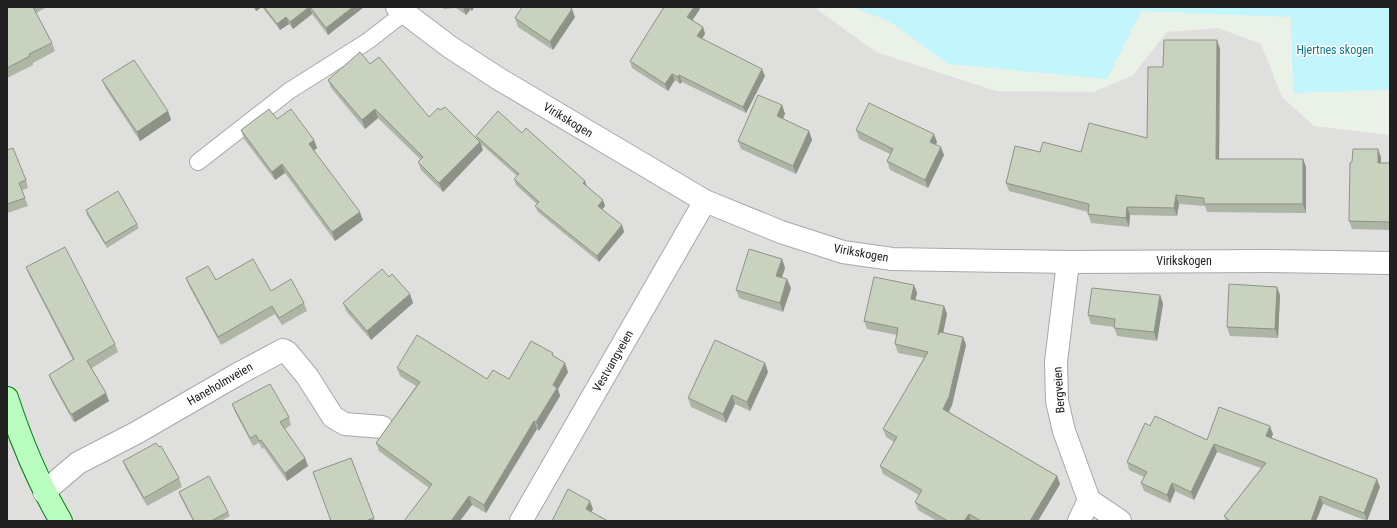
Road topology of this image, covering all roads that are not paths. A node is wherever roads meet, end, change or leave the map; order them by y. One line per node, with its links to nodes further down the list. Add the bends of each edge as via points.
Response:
1 (400, 10): 2 (lane, via 368,41 289,91); 3 (street, Virikskogen, via 499,79)
2 (198, 162)
3 (705, 201): 4 (street, Virikskogen, via 781,232 843,252 892,258); 11 (street, Vestvangveien)
4 (1068, 262): 5 (street, Virikskogen); 9 (street, Bergveien, via 1056,362 1057,402 1064,431)
5 (1390, 263)
6 (7, 398): 8 (main road)
7 (382, 427): 8 (street, Haneholmveien, via 345,424 333,417 307,376 283,350 78,463)
8 (44, 492): 10 (main road)
9 (1088, 500): 12 (street); 13 (street)
10 (61, 521)
11 (521, 521)
12 (1079, 521)
13 (1120, 521)

